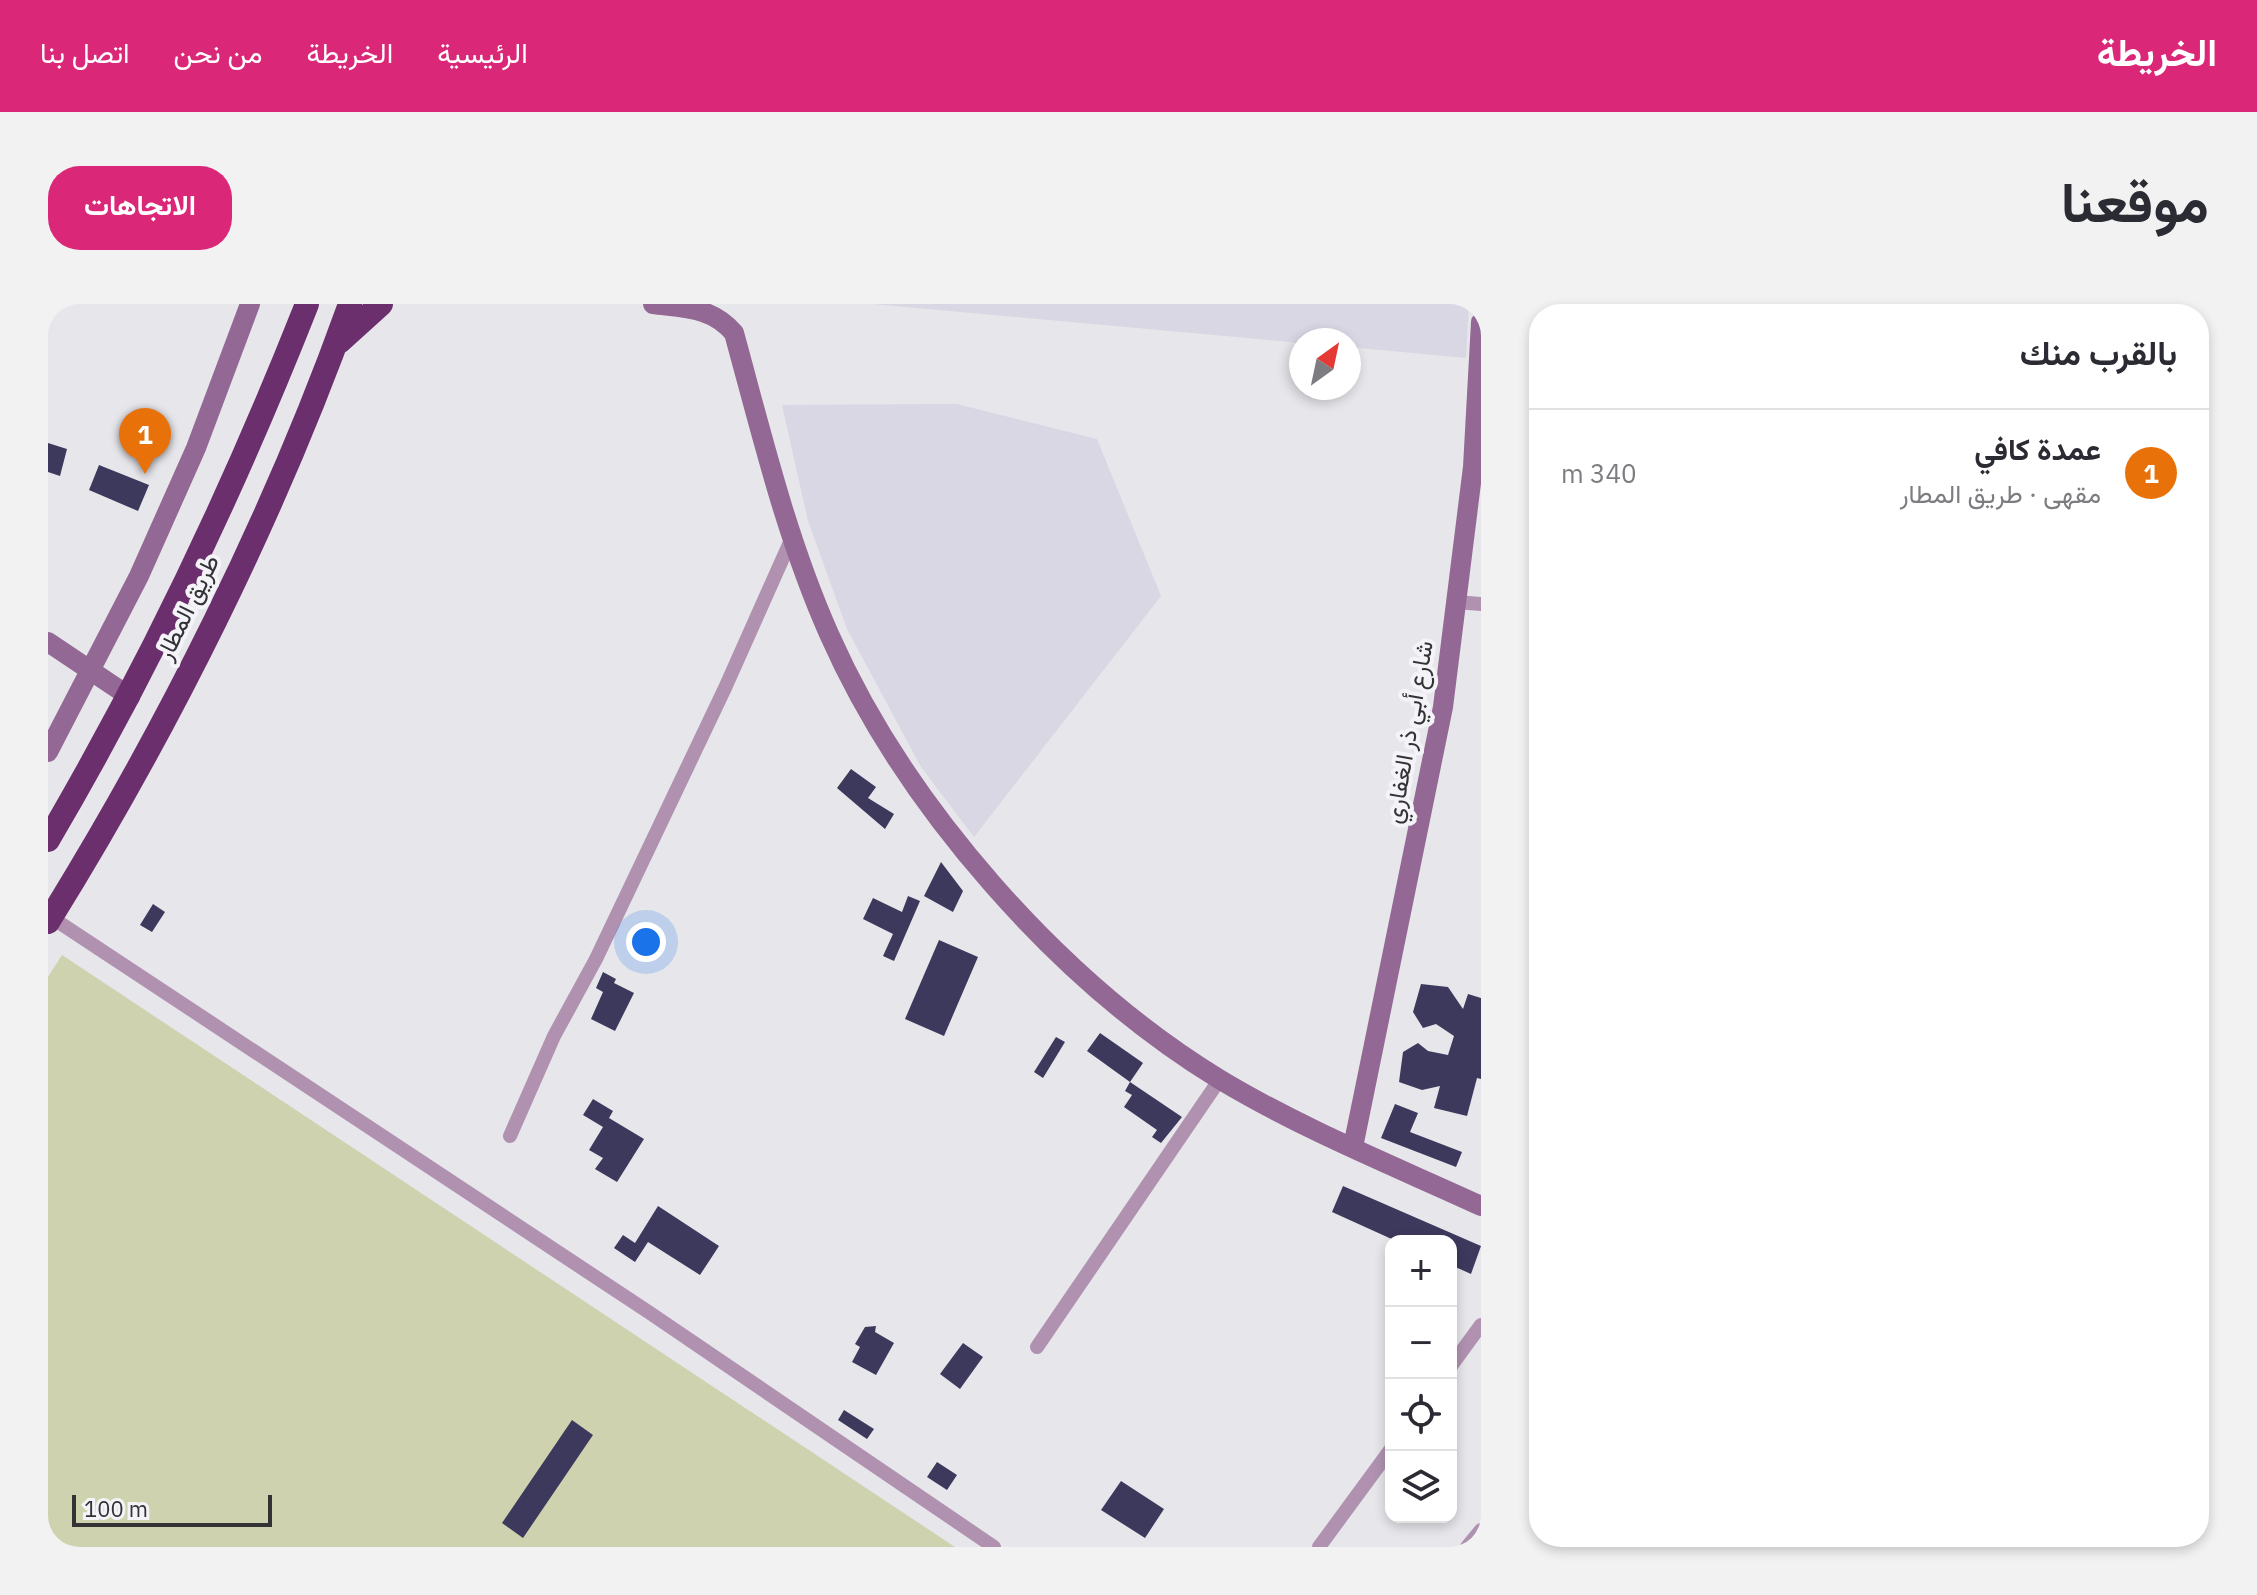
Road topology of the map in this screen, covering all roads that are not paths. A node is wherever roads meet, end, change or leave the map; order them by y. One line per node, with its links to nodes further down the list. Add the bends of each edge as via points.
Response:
1 (250, 304): 13 (street, via 196,448)
2 (307, 304): 14 (highway, طريق المطار, via 248,447)
3 (350, 304): 7 (highway, طريق المطار)
4 (381, 304): 7 (highway)
5 (653, 304): 9 (street, via 701,309 734,333)
6 (1481, 322): 8 (street, شارع أبي ذر الغفاري)
7 (335, 347): 17 (highway, طريق المطار, via 209,629 114,812)
8 (1477, 467): 10 (street, شارع أبي ذر الغفاري)
9 (791, 540): 18 (street, via 854,686 934,814 1014,908 1121,1012); 19 (street)
10 (1456, 602): 11 (street); 20 (street, شارع أبي ذر الغفاري, via 1443,707)
11 (1481, 604)
12 (48, 642): 13 (street)
13 (90, 670): 14 (street); 15 (street)
14 (130, 697): 16 (highway, طريق المطار)
15 (48, 752)
16 (48, 840)
17 (50, 920): 27 (street, via 650,1313)
18 (1220, 1079): 20 (street); 23 (street)
19 (510, 1136)
20 (1353, 1147): 21 (street)
21 (1481, 1206)
22 (1481, 1325): 24 (street)
23 (1037, 1347)
24 (1457, 1358)
25 (1390, 1451): 28 (street)
26 (1481, 1530): 29 (street)
27 (994, 1547)
28 (1319, 1547)
29 (1467, 1547)

